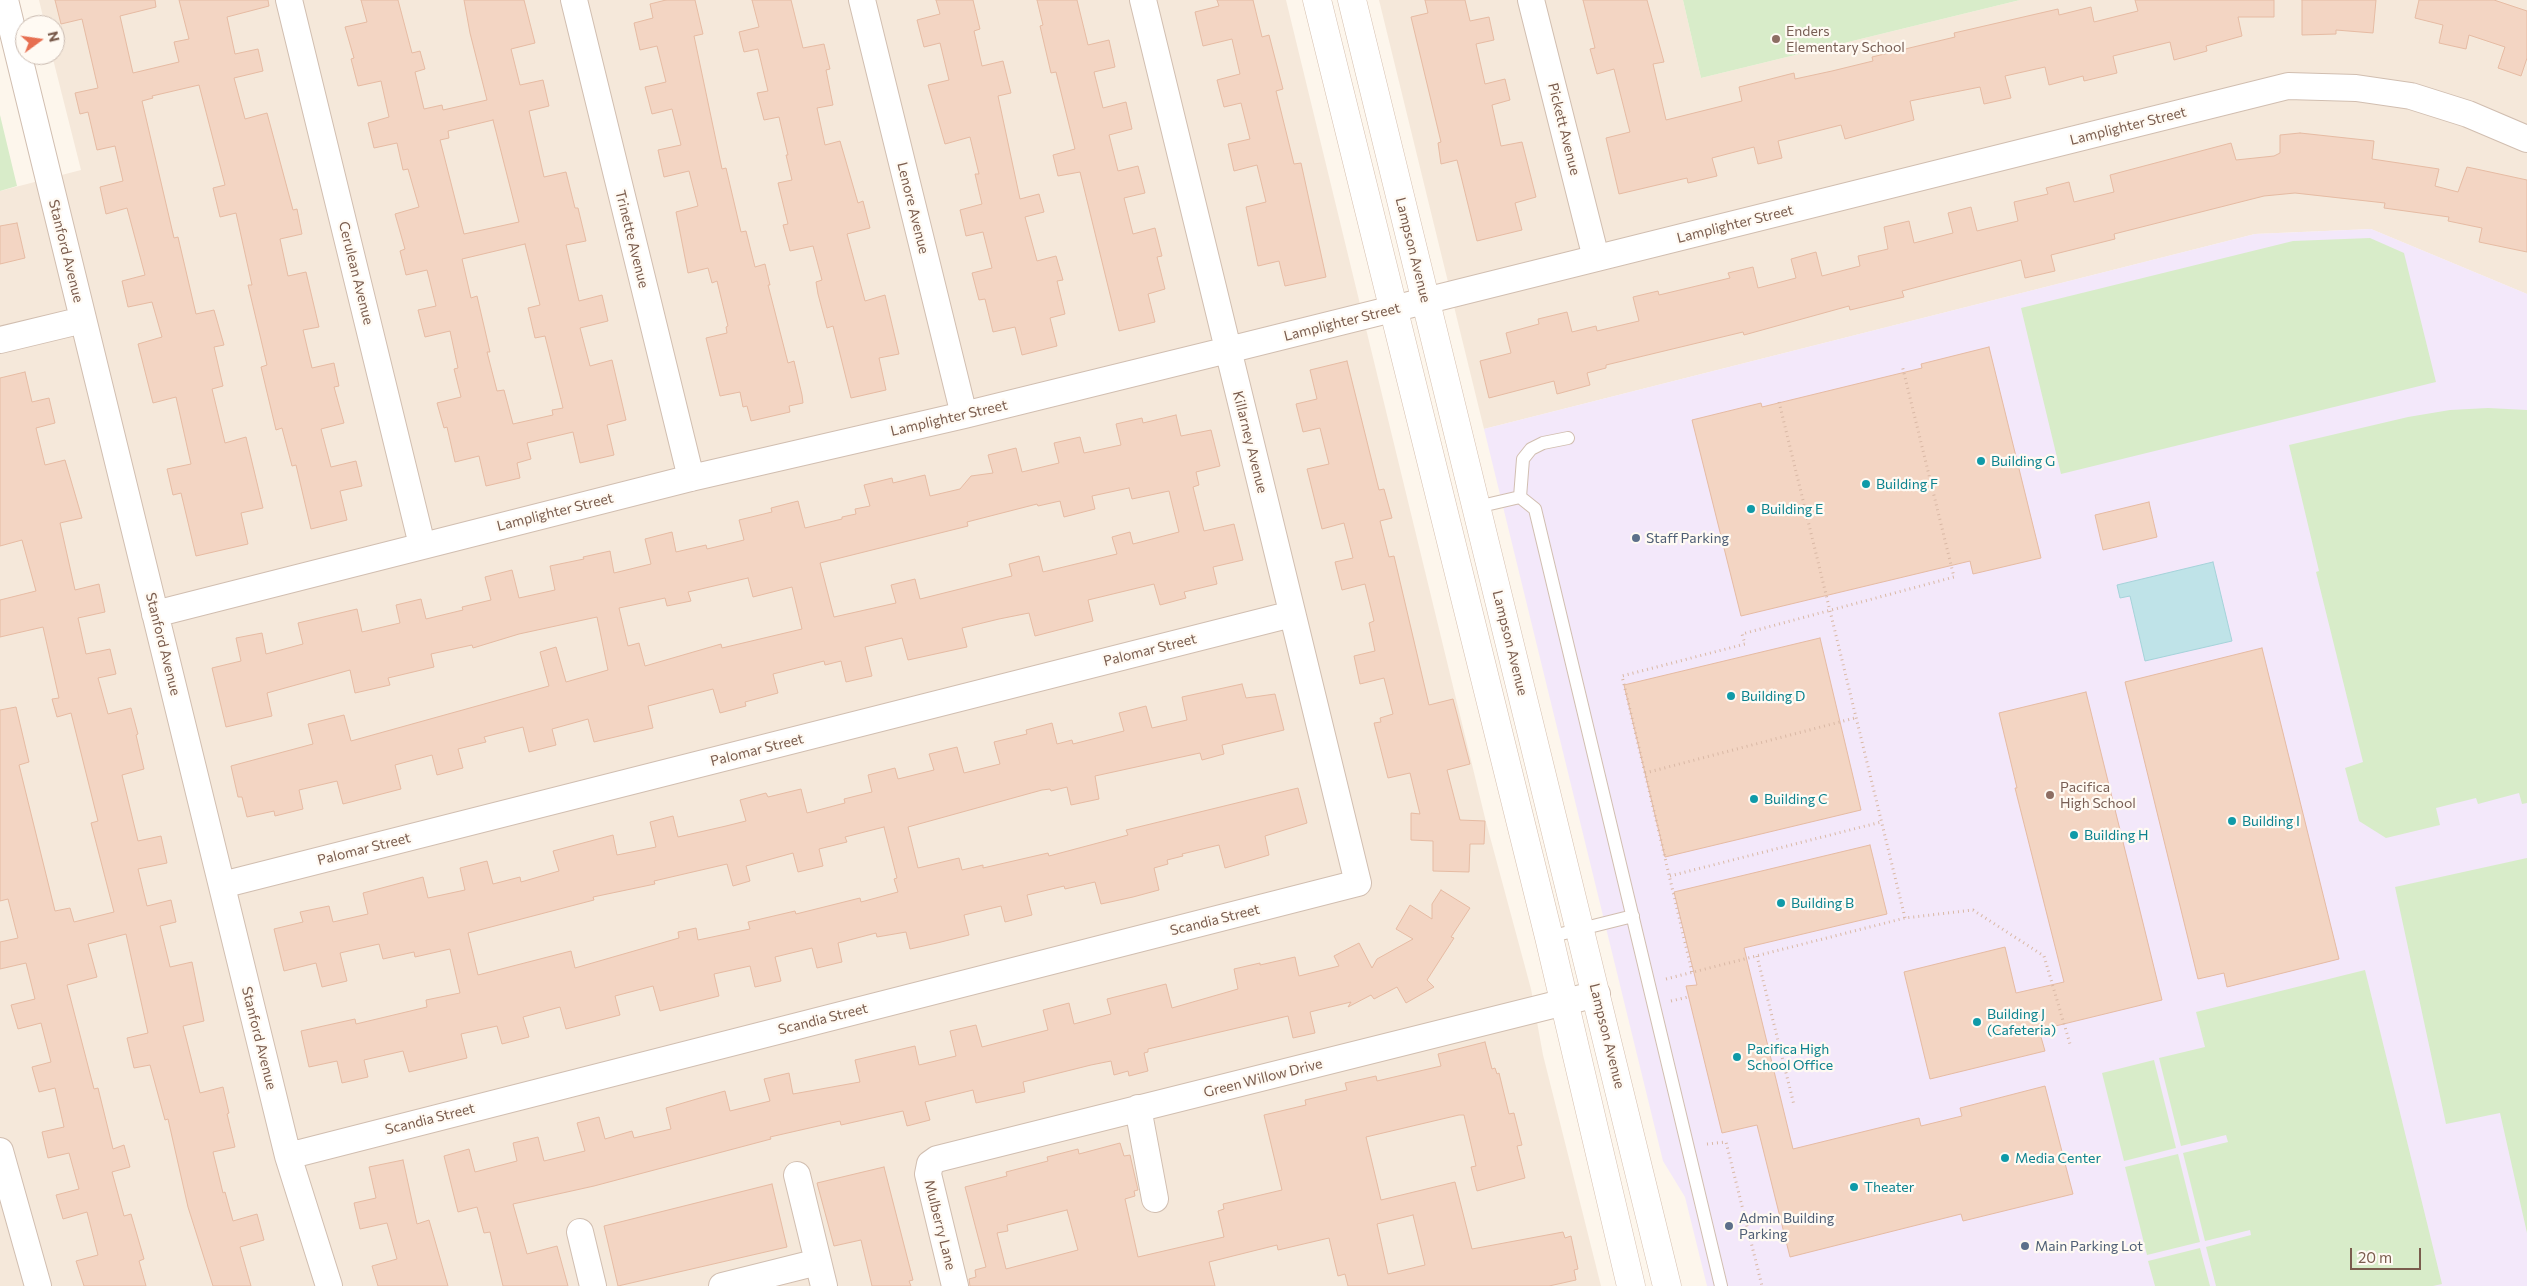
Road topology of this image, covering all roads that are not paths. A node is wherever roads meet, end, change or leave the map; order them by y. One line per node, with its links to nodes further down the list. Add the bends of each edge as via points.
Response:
1 (5, 0): 13 (street, Stanford Avenue)
2 (289, 0): 21 (street, Cerulean Avenue)
3 (574, 0): 18 (street, Trinette Avenue)
4 (862, 0): 16 (street, Lenore Avenue)
5 (1143, 0): 15 (street, Killarney Avenue)
6 (1317, 0): 12 (main road)
7 (1352, 0): 11 (main road, Lampson Avenue)
8 (1531, 0): 10 (street, Pickett Avenue)
9 (2527, 139): 10 (street, Lamplighter Street, via 2468,114 2411,96 2356,88 2288,86)
10 (1596, 258): 11 (street, Lamplighter Street)
11 (1425, 300): 12 (street, Lamplighter Street); 20 (main road, Lampson Avenue)
12 (1393, 309): 15 (street, Lamplighter Street); 28 (main road)
13 (83, 320): 14 (street); 22 (street, Stanford Avenue)
14 (0, 340)
15 (1228, 350): 16 (street, Lamplighter Street); 23 (street, Killarney Avenue)
16 (964, 415): 18 (street, Lamplighter Street)
17 (1568, 438): 19 (lane, via 1542,442 1531,449 1523,459)
18 (691, 478): 21 (street, Lamplighter Street)
19 (1520, 497): 20 (lane); 26 (lane, via 1535,509)
20 (1477, 507): 27 (main road, Lampson Avenue)
21 (422, 545): 22 (street, Lamplighter Street)
22 (155, 614): 25 (street, Stanford Avenue)
23 (1292, 614): 24 (street, Killarney Avenue); 25 (street, Palomar Street)
24 (1358, 883): 33 (street, Scandia Street)
25 (222, 885): 33 (street, Stanford Avenue)
26 (1633, 916): 27 (lane); 46 (lane)
27 (1581, 929): 28 (lane); 29 (main road, Lampson Avenue)
28 (1549, 938): 30 (main road)
29 (1597, 994): 30 (street, Green Willow Drive); 45 (main road, Lampson Avenue)
30 (1564, 1002): 31 (street, Green Willow Drive); 44 (main road)
31 (1138, 1108): 34 (street, Green Willow Drive, via 936,1159); 36 (street)
32 (0, 1151): 39 (street)
33 (288, 1156): 40 (street, Stanford Avenue)
34 (930, 1164): 43 (street, Mulberry Lane, via 928,1174)
35 (797, 1176): 38 (street)
36 (1155, 1199)
37 (580, 1232): 41 (street)
38 (821, 1274): 42 (street)
39 (38, 1286)
40 (329, 1286)
41 (593, 1286)
42 (722, 1286)
43 (955, 1286)
44 (1630, 1286)
45 (1667, 1286)
46 (1722, 1286)

